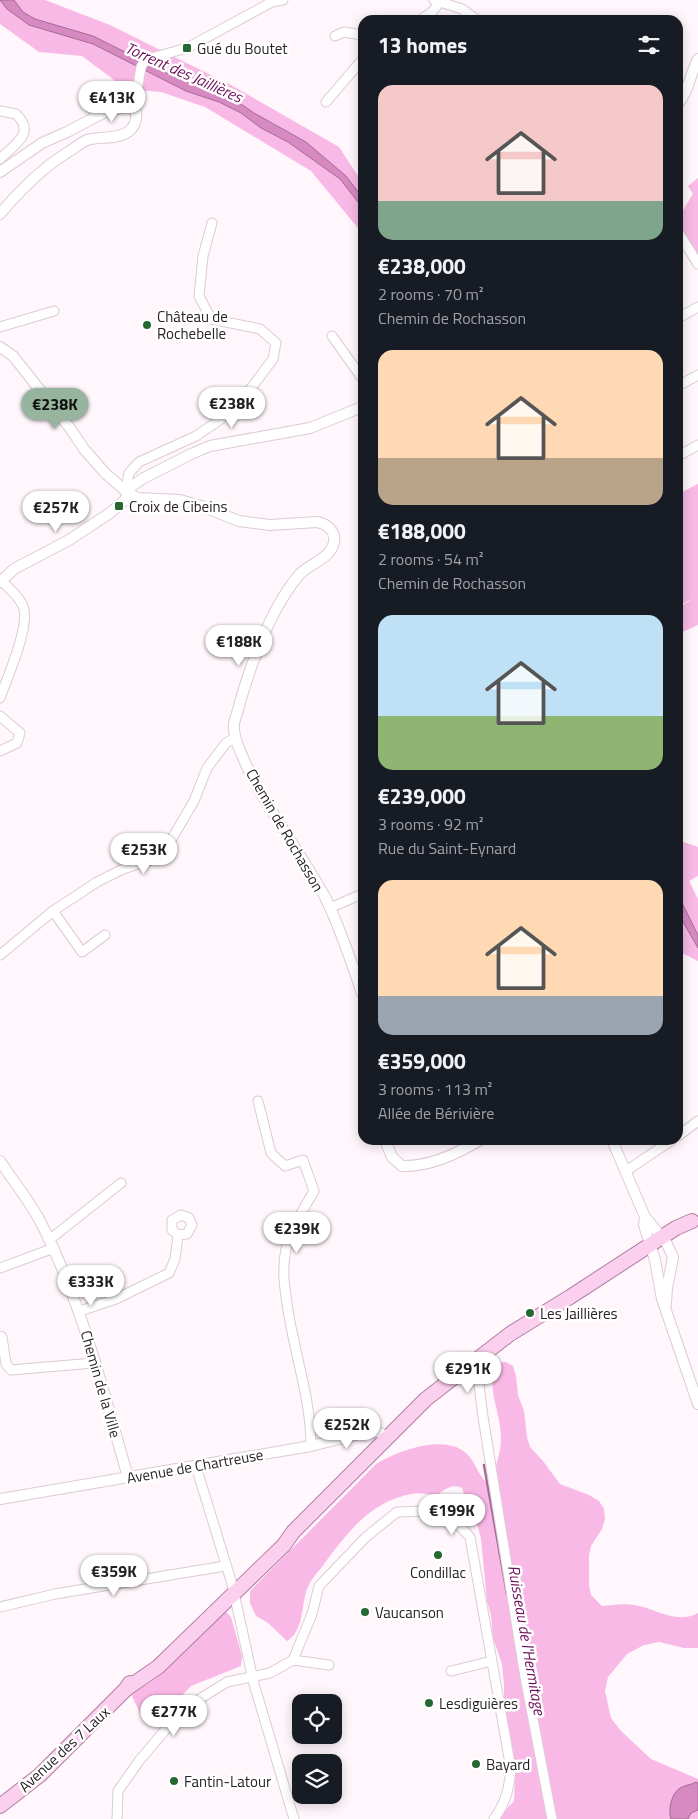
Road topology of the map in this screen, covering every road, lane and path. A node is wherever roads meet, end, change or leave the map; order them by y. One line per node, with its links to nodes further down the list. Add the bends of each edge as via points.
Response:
1 (283, 0): 11 (street, via 272,2 188,48 144,62)
2 (437, 1): 3 (street); 4 (street)
3 (428, 15)
4 (470, 15)
5 (358, 34): 6 (street, via 344,32)
6 (335, 36)
7 (698, 59): 9 (street)
8 (358, 65): 10 (street)
9 (683, 98)
10 (326, 102)
11 (132, 108): 14 (street, via 108,111 42,142); 15 (street, via 137,119 130,130 114,137 86,141 61,156 38,173)
12 (0, 111): 13 (street, via 16,114 24,130 21,139)
13 (0, 159)
14 (0, 172)
15 (0, 214)
16 (212, 223): 31 (street, via 203,256 199,296 211,319 260,329 276,343 273,360 221,419 196,436 138,462 129,473)
17 (683, 246): 18 (street)
18 (698, 264)
19 (698, 308): 21 (street)
20 (54, 311): 22 (street)
21 (683, 316)
22 (0, 327)
23 (332, 336): 25 (street)
24 (0, 347): 31 (street, Chemin de Rochasson, via 13,356 105,473)
25 (358, 372)
26 (698, 375): 27 (street)
27 (683, 383)
28 (358, 409): 31 (street, via 310,428 210,446 142,479)
29 (698, 445): 30 (street)
30 (683, 453)
31 (127, 492): 32 (street, via 119,506 110,513 69,540 14,569); 35 (street, Chemin de Rochasson, via 138,498 180,500 239,521 270,525 324,523 334,535 334,544 327,554 300,574 267,629 245,686 234,724)
32 (0, 581): 33 (street, via 23,606 25,623)
33 (0, 698)
34 (0, 716): 36 (street, via 20,733 17,742)
35 (235, 738): 38 (street, Chemin de Rochasson, via 254,783); 39 (street, via 226,743 207,768 194,801 167,847 151,860 97,882)
36 (0, 751)
37 (358, 896): 38 (street)
38 (330, 908): 42 (street, Chemin de Rochasson)
39 (53, 910): 40 (street, via 82,952); 41 (street)
40 (105, 935)
41 (0, 955)
42 (358, 982)
43 (258, 1101): 67 (street, via 271,1153 285,1166 304,1160 314,1191 294,1226 282,1272 290,1330 308,1405)
44 (698, 1121): 45 (street)
45 (683, 1132)
46 (387, 1145): 47 (street, via 392,1157 402,1166 417,1166 442,1159)
47 (470, 1145)
48 (614, 1145): 51 (street)
49 (665, 1145): 51 (street)
50 (0, 1161): 56 (street, Chemin de la Ville, via 39,1219)
51 (626, 1171): 55 (street, via 644,1217 644,1225)
52 (121, 1183): 56 (street)
53 (695, 1219): 55 (main road, Avenue des 7 Laux)
54 (178, 1235): 61 (street, via 175,1259 169,1273 116,1299)
55 (658, 1243): 58 (street, via 673,1257); 59 (street); 64 (main road, Avenue des 7 Laux, via 510,1334)
56 (51, 1244): 57 (street); 61 (street, Chemin de la Ville)
57 (0, 1268)
58 (670, 1272): 59 (street, via 666,1276); 60 (street)
59 (658, 1274): 60 (street)
60 (666, 1307): 65 (street)
61 (80, 1311): 63 (street, Chemin de la Ville)
62 (0, 1336): 63 (street, via 6,1364 11,1370)
63 (94, 1363): 69 (street, Chemin de la Ville)
64 (470, 1364): 66 (main road, Avenue des 7 Laux, via 426,1399); 83 (street, via 478,1377 525,1677)
65 (698, 1404)
66 (388, 1437): 67 (street, Avenue de Chartreuse, via 378,1432 363,1432); 72 (main road, Avenue des 7 Laux)
67 (311, 1446): 68 (street, Avenue de Chartreuse)
68 (198, 1465): 69 (street, Avenue de Chartreuse); 71 (street)
69 (128, 1477): 70 (street, Avenue de Chartreuse)
70 (0, 1499)
71 (225, 1566): 72 (street); 73 (street, via 55,1594)
72 (232, 1589): 78 (street); 79 (main road, Avenue des 7 Laux, via 133,1679 40,1775)
73 (0, 1607)
74 (293, 1660): 75 (street, via 312,1614 319,1586 366,1537 397,1512 425,1511 452,1518 470,1537); 76 (street); 78 (street)
75 (492, 1662): 77 (street); 82 (street, via 511,1769 507,1794)
76 (329, 1665)
77 (452, 1671)
78 (253, 1678): 80 (street, via 227,1682 182,1710 118,1791); 81 (street)
79 (0, 1806)
80 (117, 1819)
81 (294, 1819)
82 (494, 1819)
83 (552, 1819)

